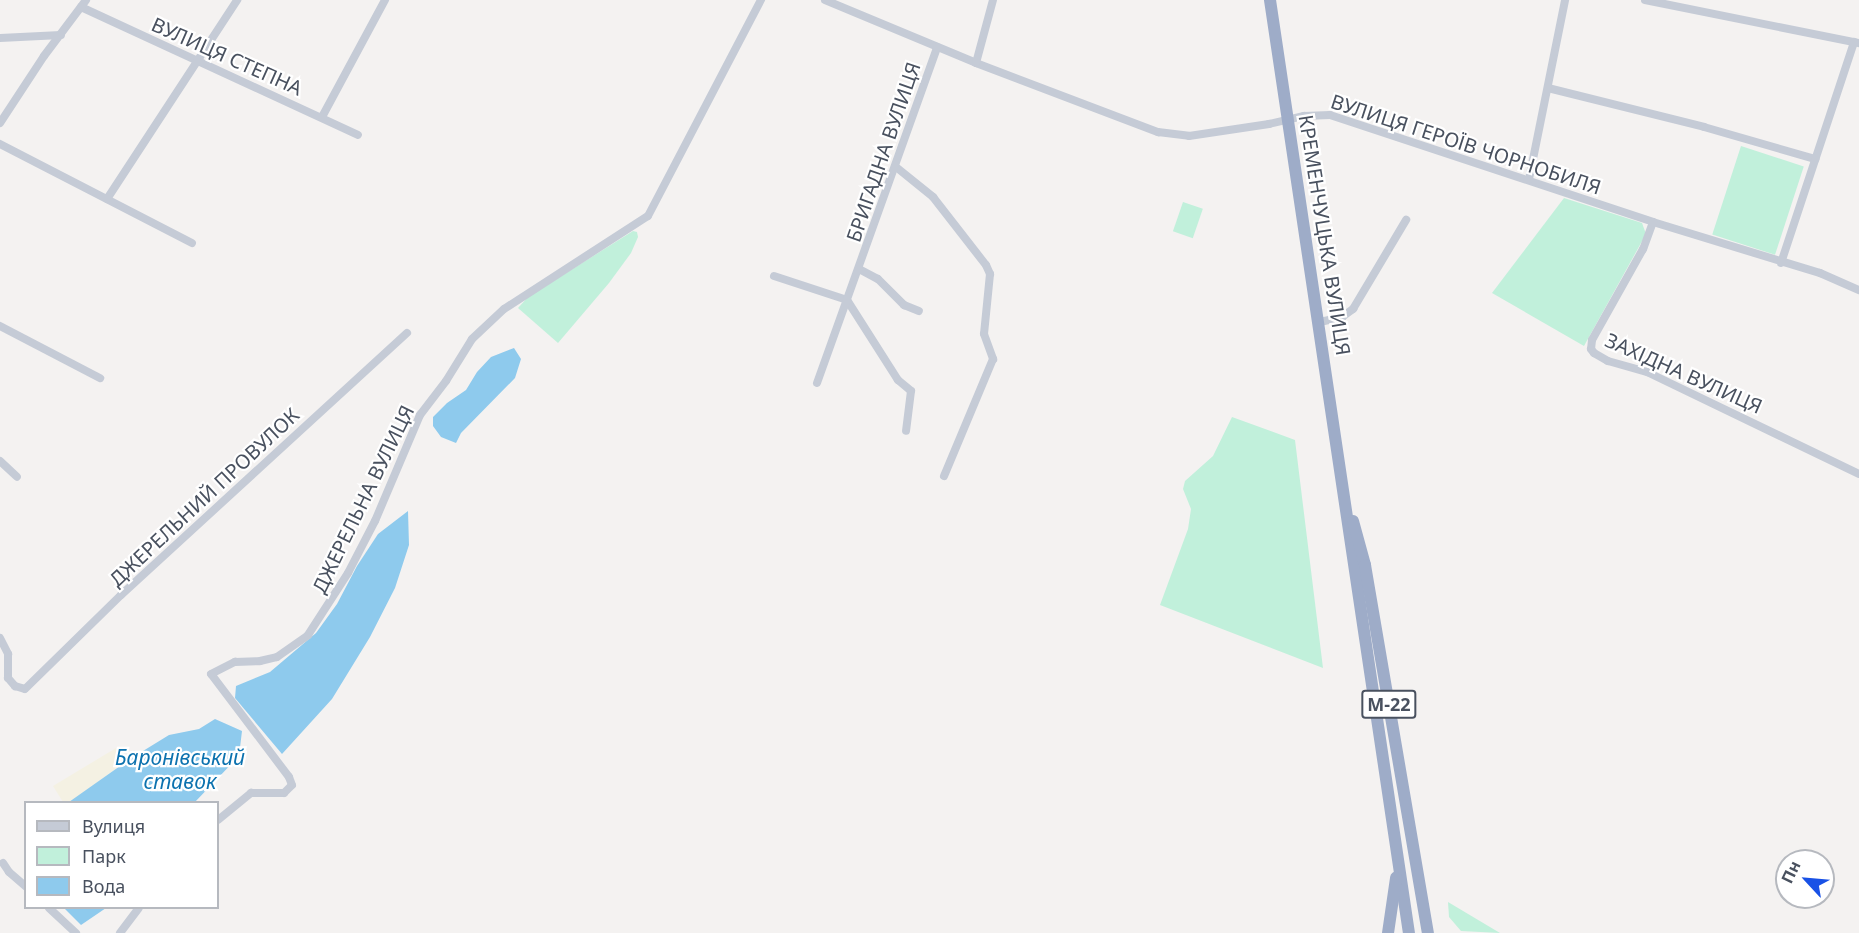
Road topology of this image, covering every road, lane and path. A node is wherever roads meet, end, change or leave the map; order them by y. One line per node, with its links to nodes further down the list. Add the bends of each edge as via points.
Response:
1 (237, 0): 14 (street)
2 (385, 0): 17 (street)
3 (761, 0): 47 (street, ДЖЕРЕЛЬНА ВУЛИЦЯ, via 648,216 504,309 472,339 420,415 353,562 308,635 277,657 235,662 211,674 289,777 291,785 284,793 251,793)
4 (825, 0): 13 (street, ВУЛИЦЯ ГЕРОЇВ ЧОРНОБИЛЯ)
5 (993, 0): 15 (street)
6 (1270, 0): 18 (highway, КРЕМЕНЧУЦЬКА ВУЛИЦЯ / М-22)
7 (1565, 0): 16 (street)
8 (1645, 0): 12 (street)
9 (84, 4): 10 (street); 14 (street, ВУЛИЦЯ СТЕПНА)
10 (61, 35): 11 (street); 19 (street)
11 (0, 38)
12 (1856, 43): 22 (street)
13 (937, 46): 15 (street, ВУЛИЦЯ ГЕРОЇВ ЧОРНОБИЛЯ); 23 (street, БРИГАДНА ВУЛИЦЯ)
14 (197, 62): 17 (street, ВУЛИЦЯ СТЕПНА); 25 (street)
15 (976, 63): 18 (street, ВУЛИЦЯ ГЕРОЇВ ЧОРНОБИЛЯ, via 1167,134 1189,136)
16 (1548, 88): 22 (street); 24 (street)
17 (322, 117): 20 (street, ВУЛИЦЯ СТЕПНА)
18 (1286, 120): 24 (street, ВУЛИЦЯ ГЕРОЇВ ЧОРНОБИЛЯ, via 1330,115); 35 (highway, КРЕМЕНЧУЦЬКА ВУЛИЦЯ / М-22)
19 (0, 123)
20 (358, 135)
21 (0, 144): 25 (street)
22 (1815, 159): 29 (street)
23 (896, 167): 30 (street, БРИГАДНА ВУЛИЦЯ); 43 (street, via 933,197 990,274 984,334 993,359)
24 (1529, 179): 27 (street, ВУЛИЦЯ ГЕРОЇВ ЧОРНОБИЛЯ)
25 (107, 199): 28 (street)
26 (1406, 220): 35 (street, via 1353,309 1342,317)
27 (1653, 222): 29 (street, ВУЛИЦЯ ГЕРОЇВ ЧОРНОБИЛЯ); 42 (street, ЗАХІДНА ВУЛИЦЯ, via 1592,340 1594,353 1647,372)
28 (192, 243)
29 (1781, 263): 32 (street, ВУЛИЦЯ ГЕРОЇВ ЧОРНОБИЛЯ, via 1820,273)
30 (859, 269): 33 (street, БРИГАДНА ВУЛИЦЯ); 34 (street, БРИГАДНА ВУЛИЦЯ, via 878,279 904,305)
31 (774, 276): 33 (street)
32 (1859, 290)
33 (847, 300): 39 (street, БРИГАДНА ВУЛИЦЯ); 40 (street, via 898,380 911,391)
34 (919, 311)
35 (1320, 322): 44 (highway, КРЕМЕНЧУЦЬКА ВУЛИЦЯ / М-22)
36 (0, 326): 38 (street)
37 (407, 333): 46 (street, ДЖЕРЕЛЬНИЙ ПРОВУЛОК, via 121,595 25,689 8,678 8,654)
38 (100, 378)
39 (818, 383)
40 (906, 432)
41 (0, 461): 45 (street)
42 (1859, 474)
43 (944, 476)
44 (1342, 476): 48 (highway, М-22); 57 (highway, М-22, via 1365,565)
45 (17, 477)
46 (0, 638)
47 (219, 819)
48 (1397, 856): 55 (highway, via 1395,899); 56 (highway, М-22)
49 (3, 863): 50 (street)
50 (24, 884)
51 (50, 909): 53 (street)
52 (139, 909): 54 (street)
53 (76, 933)
54 (120, 933)
55 (1388, 933)
56 (1409, 933)
57 (1430, 933)

